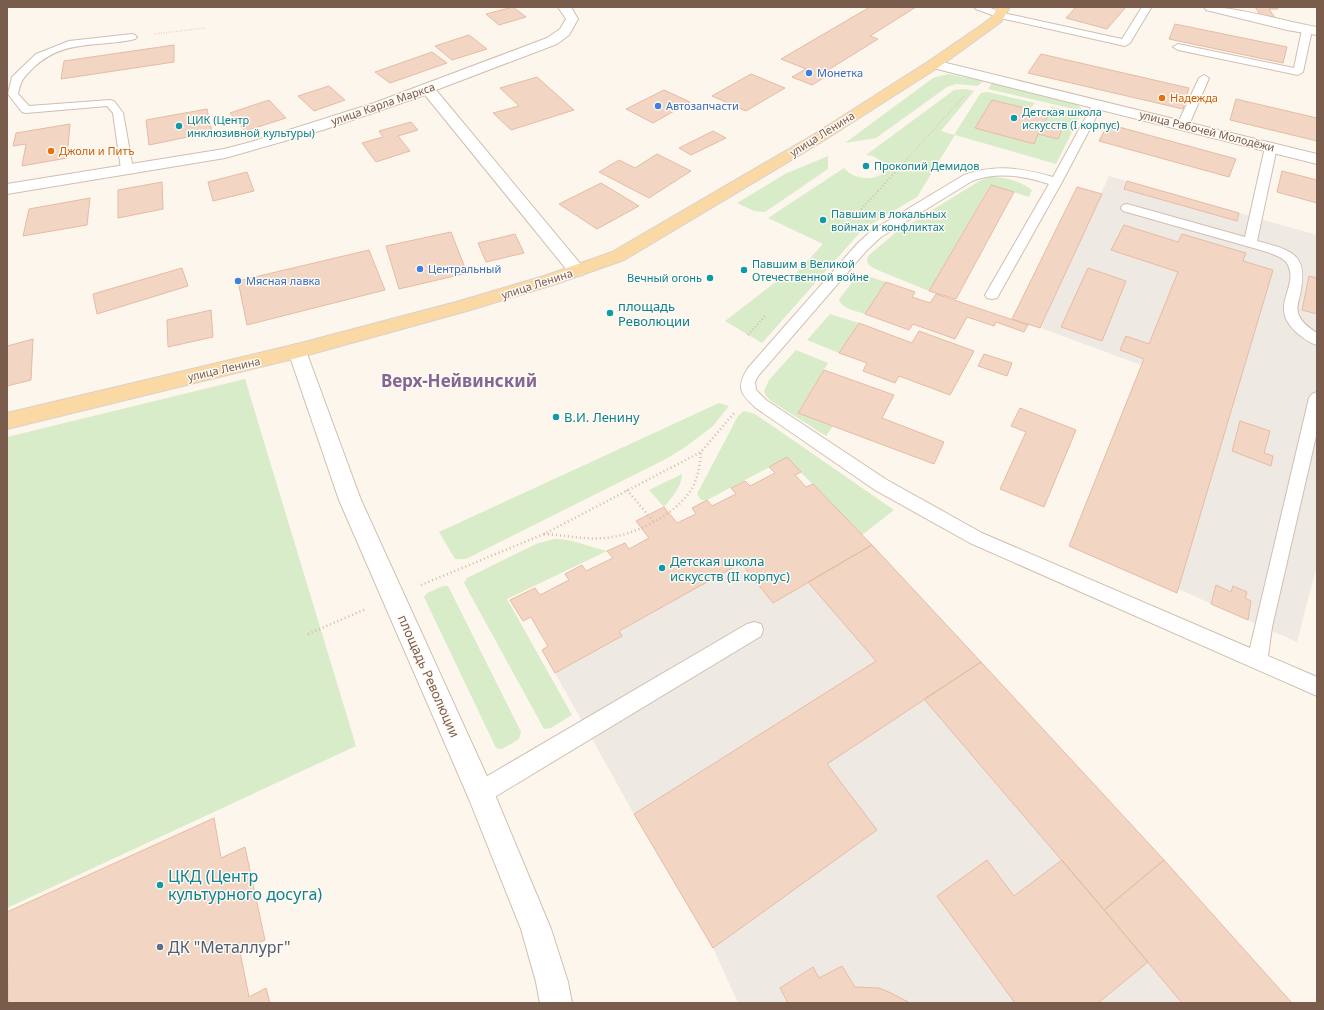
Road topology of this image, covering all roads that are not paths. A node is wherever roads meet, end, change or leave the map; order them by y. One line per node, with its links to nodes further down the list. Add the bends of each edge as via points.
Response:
1 (564, 7): 11 (street, улица Карла Маркса, via 572,19 563,34 538,48)
2 (979, 7): 5 (lane)
3 (1210, 7): 6 (street)
4 (1146, 8): 5 (lane, via 1125,43)
5 (1002, 11): 9 (main road, улица Ленина, via 975,36)
6 (1312, 31): 8 (lane, via 1298,72)
7 (132, 37): 16 (lane, via 69,44 40,56 16,79 13,94 26,110 110,103 118,113)
8 (1178, 47)
9 (934, 64): 12 (street, улица Рабочей Молодёжи); 21 (main road, улица Ленина, via 818,138 660,233 618,256)
10 (1204, 78): 13 (lane)
11 (428, 89): 16 (street, улица Карла Маркса, via 256,146); 21 (street)
12 (1098, 104): 13 (street, улица Рабочей Молодёжи); 17 (lane)
13 (1183, 125): 14 (street, улица Рабочей Молодёжи)
14 (1271, 147): 15 (street, улица Рабочей Молодёжи); 20 (lane)
15 (1317, 159)
16 (127, 169): 18 (street, улица Карла Маркса)
17 (1056, 182): 22 (lane); 28 (lane, via 1006,170 978,174 876,234 753,372 748,379 747,388 751,395 881,485 976,538)
18 (7, 189)
19 (1126, 208): 20 (lane)
20 (1250, 243): 23 (lane, via 1280,252 1290,258 1296,266 1298,274 1290,310 1292,318)
21 (577, 271): 24 (main road, улица Ленина, via 461,307)
22 (992, 295)
23 (1317, 340)
24 (297, 351): 26 (main road, улица Ленина); 30 (street, площадь Революции, via 350,500)
25 (1317, 398): 28 (lane)
26 (7, 421)
27 (754, 630): 30 (lane)
28 (1257, 660): 29 (lane)
29 (1317, 687)
30 (480, 793): 31 (street, площадь Революции, via 536,929)
31 (556, 1003)

